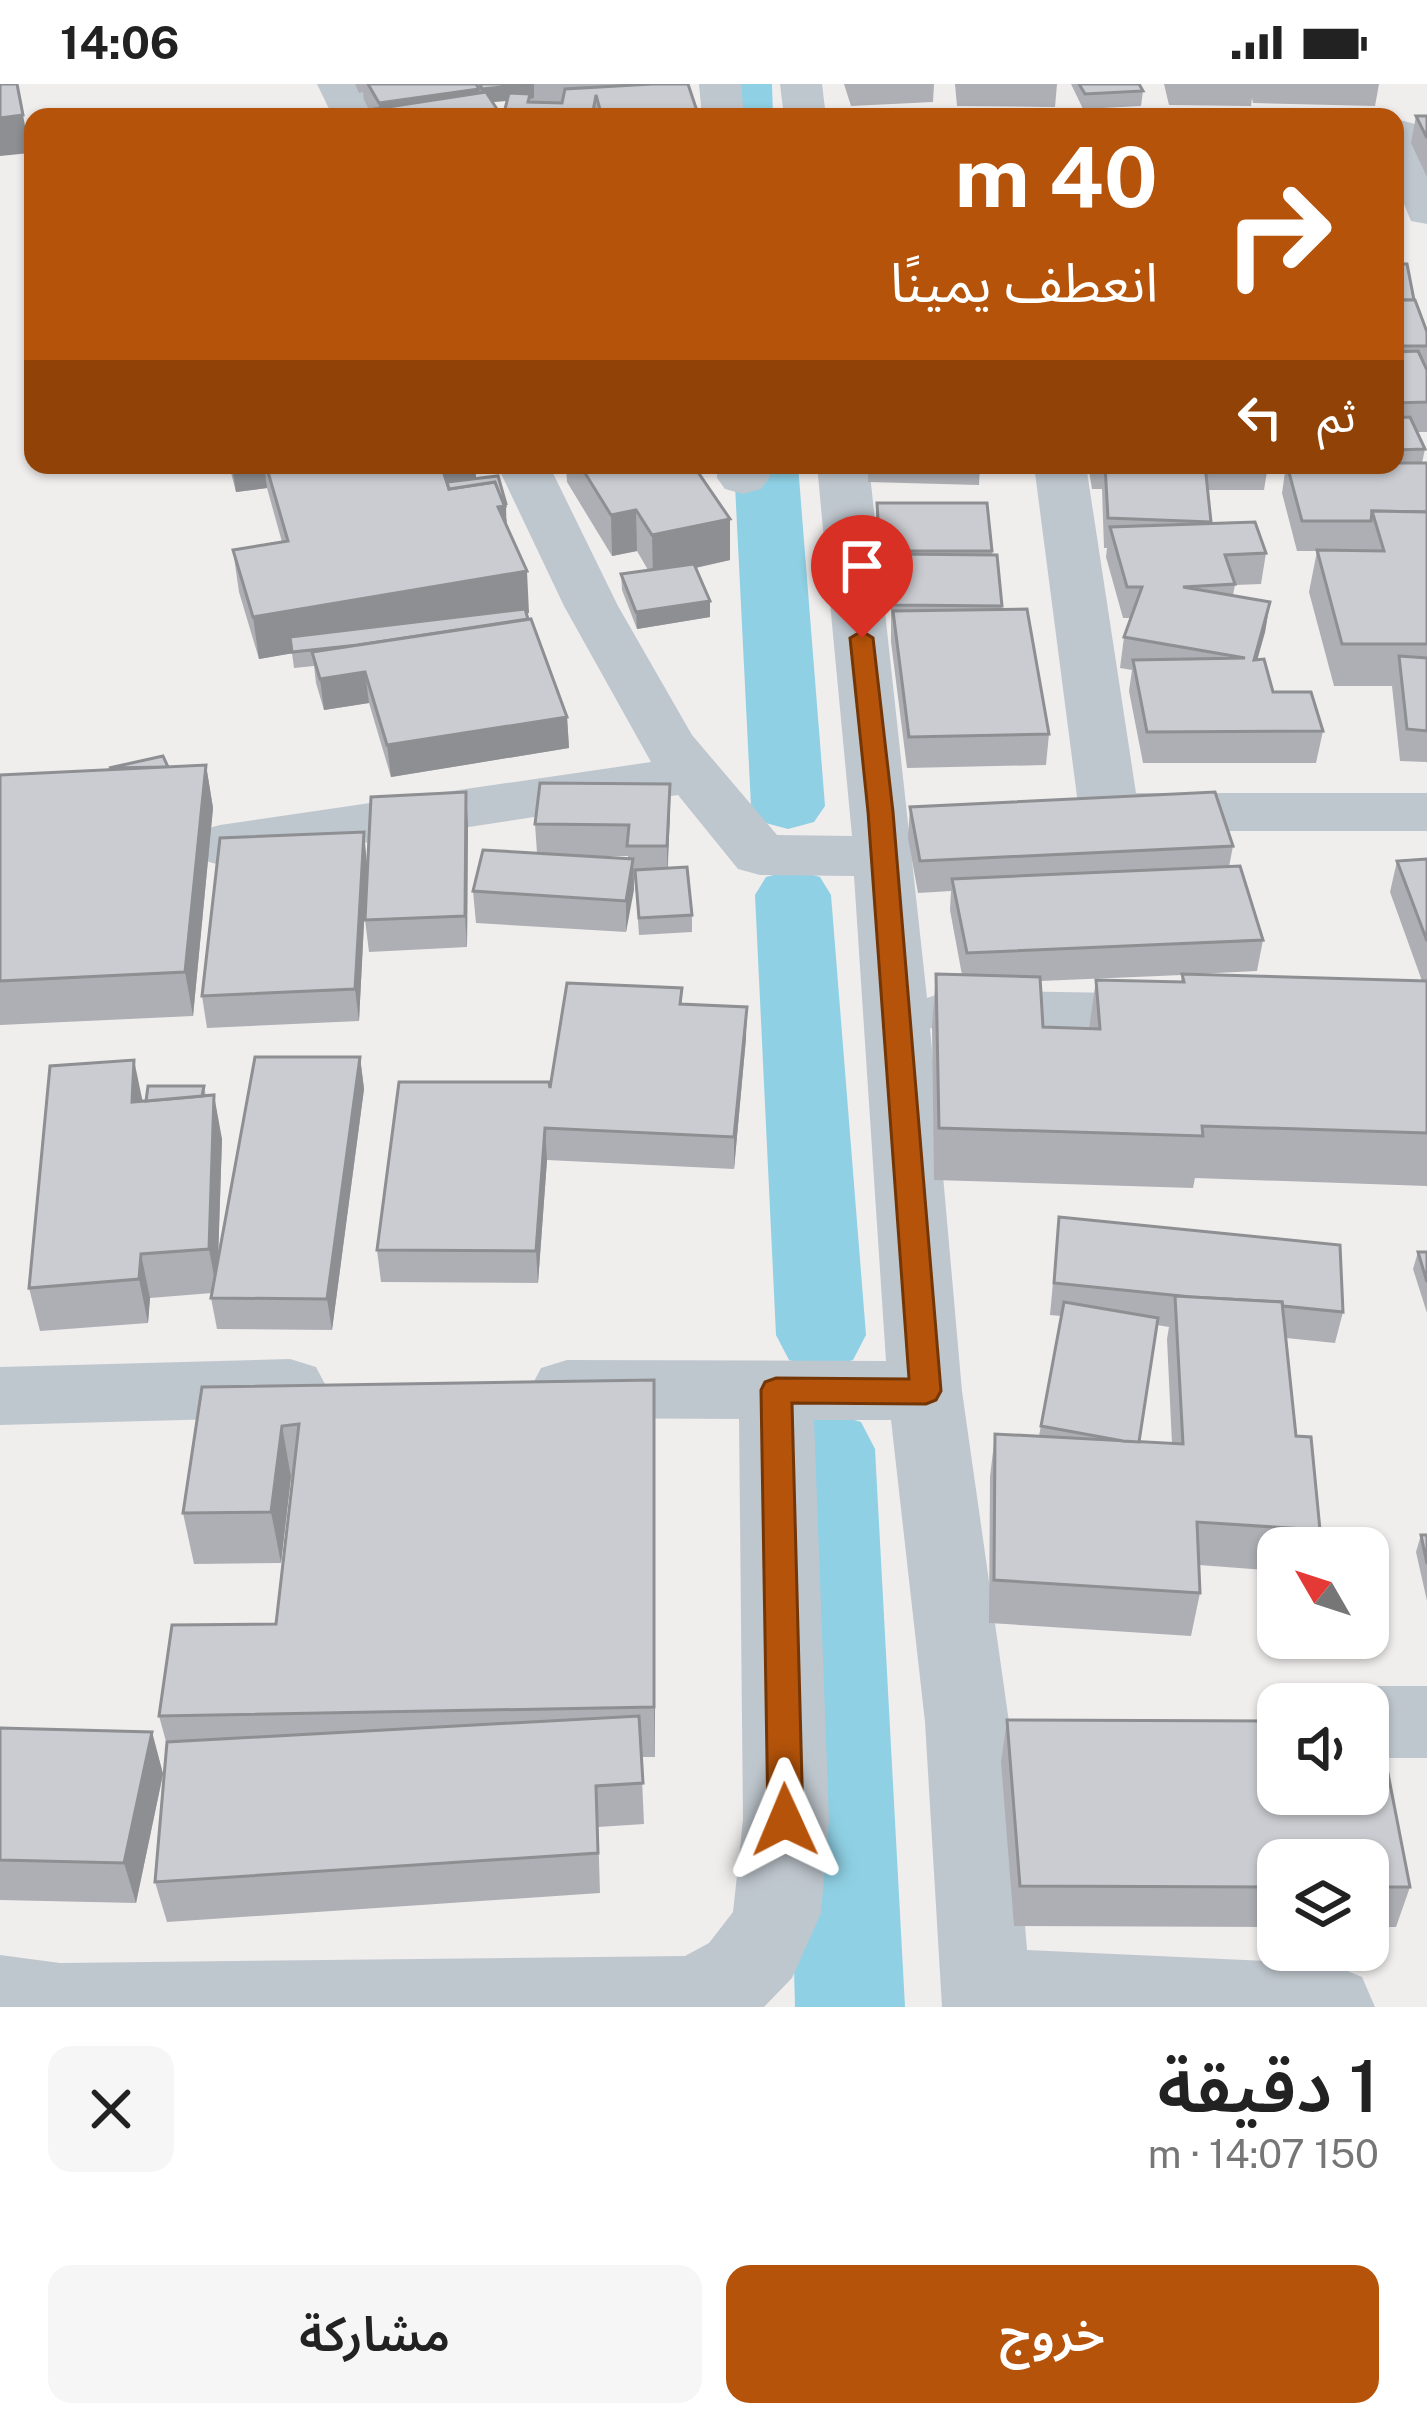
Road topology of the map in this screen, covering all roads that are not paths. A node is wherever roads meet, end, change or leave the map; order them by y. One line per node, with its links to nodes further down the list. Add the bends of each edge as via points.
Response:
1 (1407, 133): 2 (street)
2 (1427, 211)
3 (528, 474): 6 (street, via 591,606)
4 (844, 474): 8 (street)
5 (1061, 474): 7 (street, via 1086,812)
6 (694, 774): 8 (street, via 760,855); 9 (street)
7 (1427, 812)
8 (895, 827): 10 (street)
9 (220, 845)
10 (896, 1011): 11 (street); 15 (street)
11 (1246, 1017)
12 (351, 1388): 16 (street)
13 (493, 1389): 14 (street)
14 (776, 1390): 15 (street); 19 (street, via 785,1820 777,1913 741,1973 692,1998 603,2002 60,2006)
15 (926, 1391): 20 (street, via 1003,1722)
16 (0, 1396)
17 (1389, 1722): 18 (street)
18 (1427, 1722)
19 (0, 1998)
20 (986, 1998): 21 (street)
21 (1330, 2007)

